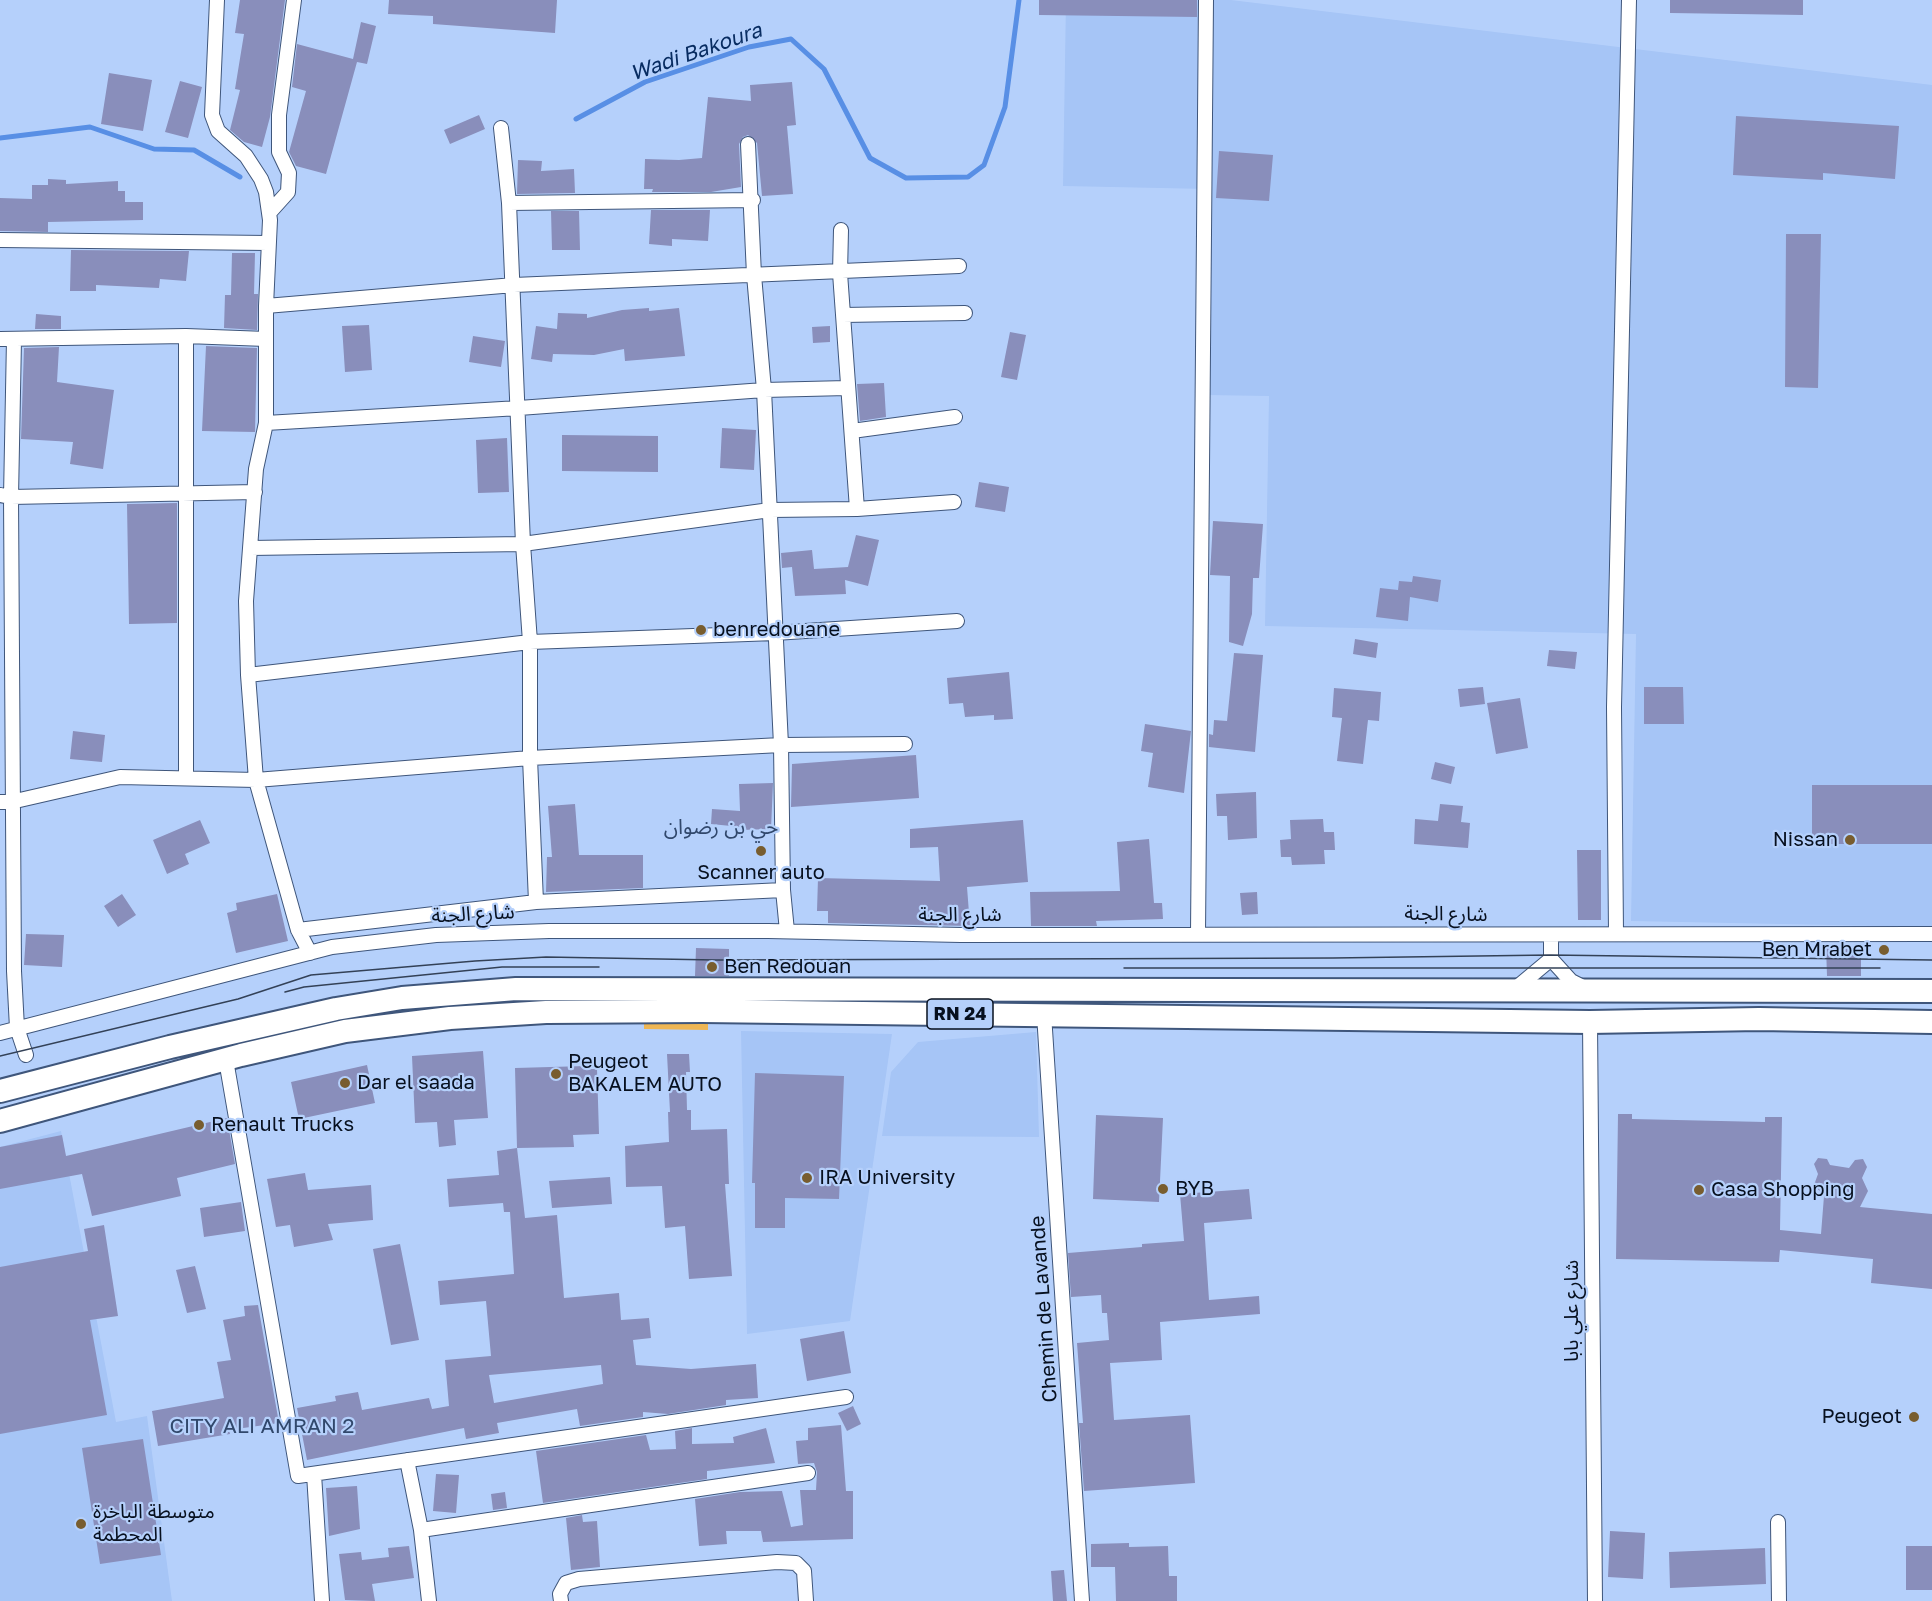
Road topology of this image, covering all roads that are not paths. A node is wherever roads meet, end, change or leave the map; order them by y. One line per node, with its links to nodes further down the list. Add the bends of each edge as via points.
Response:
1 (217, 0): 9 (street, via 212,114 223,137 254,167 267,192)
2 (294, 0): 9 (street, via 279,115 279,153 289,172 288,192)
3 (1206, 0): 51 (street)
4 (1629, 0): 52 (street, via 1614,707)
5 (501, 128): 8 (street)
6 (748, 144): 7 (street)
7 (753, 200): 8 (street); 15 (street)
8 (509, 203): 16 (street)
9 (270, 212): 12 (street)
10 (841, 230): 14 (street)
11 (0, 240): 12 (street)
12 (268, 243): 17 (street)
13 (959, 266): 14 (street)
14 (840, 273): 15 (street); 19 (street)
15 (754, 275): 16 (street); 24 (street)
16 (514, 285): 17 (street); 25 (street)
17 (266, 306): 22 (street)
18 (965, 313): 19 (street)
19 (843, 315): 23 (street)
20 (186, 336): 21 (street); 22 (street); 30 (street)
21 (7, 339): 31 (street)
22 (266, 339): 27 (street)
23 (847, 388): 24 (street); 28 (street)
24 (764, 390): 25 (street); 34 (street)
25 (519, 408): 27 (street); 35 (street)
26 (955, 417): 28 (street)
27 (266, 423): 29 (street)
28 (852, 430): 33 (street)
29 (255, 492): 30 (street); 36 (street)
30 (185, 494): 31 (street); 44 (street)
31 (6, 496): 46 (street)
32 (954, 502): 33 (street)
33 (857, 508): 34 (street)
34 (770, 510): 35 (street); 38 (street)
35 (523, 544): 36 (street); 39 (street)
36 (250, 548): 40 (street, via 246,601)
37 (957, 621): 38 (street)
38 (775, 633): 39 (street); 42 (street)
39 (530, 642): 40 (street); 43 (street)
40 (248, 675): 45 (street)
41 (905, 744): 42 (street)
42 (781, 745): 43 (street); 47 (street)
43 (530, 758): 45 (street); 48 (street)
44 (186, 778): 45 (street); 46 (street, via 120,777)
45 (256, 780): 49 (street)
46 (6, 802): 63 (street)
47 (783, 890): 48 (street); 50 (street)
48 (536, 902): 49 (street)
49 (298, 930): 55 (street)
50 (787, 931): 51 (street, شارع الجنة, via 961,935); 55 (street, شارع الجنة, via 436,935)
51 (1198, 933): 54 (street, شارع الجنة)
52 (1616, 933): 53 (street, شارع الجنة); 54 (street, شارع الجنة)
53 (1932, 934)
54 (1551, 936): 56 (street)
55 (310, 953): 63 (street, شارع الجنة)
56 (1551, 959): 57 (street); 58 (street, via 1571,981)
57 (1515, 989): 58 (main road, RN 24); 67 (main road, RN 24, via 723,987 453,993 336,1009 263,1024)
58 (1592, 990): 59 (main road, RN 24)
59 (1932, 991)
60 (1044, 1014): 61 (main road, RN 24); 66 (main road, RN 24, via 546,1012 450,1018 345,1031); 79 (street, Chemin de Lavande)
61 (1590, 1022): 62 (main road, RN 24); 80 (street, شارع علي بابا)
62 (1932, 1022)
63 (17, 1028): 64 (street, شارع الجنة); 65 (street)
64 (0, 1033)
65 (26, 1055)
66 (226, 1060): 68 (main road, RN 24); 72 (street, via 298,1476)
67 (0, 1091)
68 (0, 1121)
69 (846, 1397): 70 (street)
70 (407, 1460): 72 (street); 74 (street)
71 (808, 1473): 74 (street)
72 (314, 1474): 75 (street)
73 (1778, 1522): 81 (street)
74 (421, 1530): 76 (street)
75 (322, 1601)
76 (429, 1601)
77 (561, 1601): 78 (street, via 566,1583 579,1579 777,1562 796,1563 804,1571)
78 (806, 1601)
79 (1082, 1601)
80 (1595, 1601)
81 (1779, 1601)

